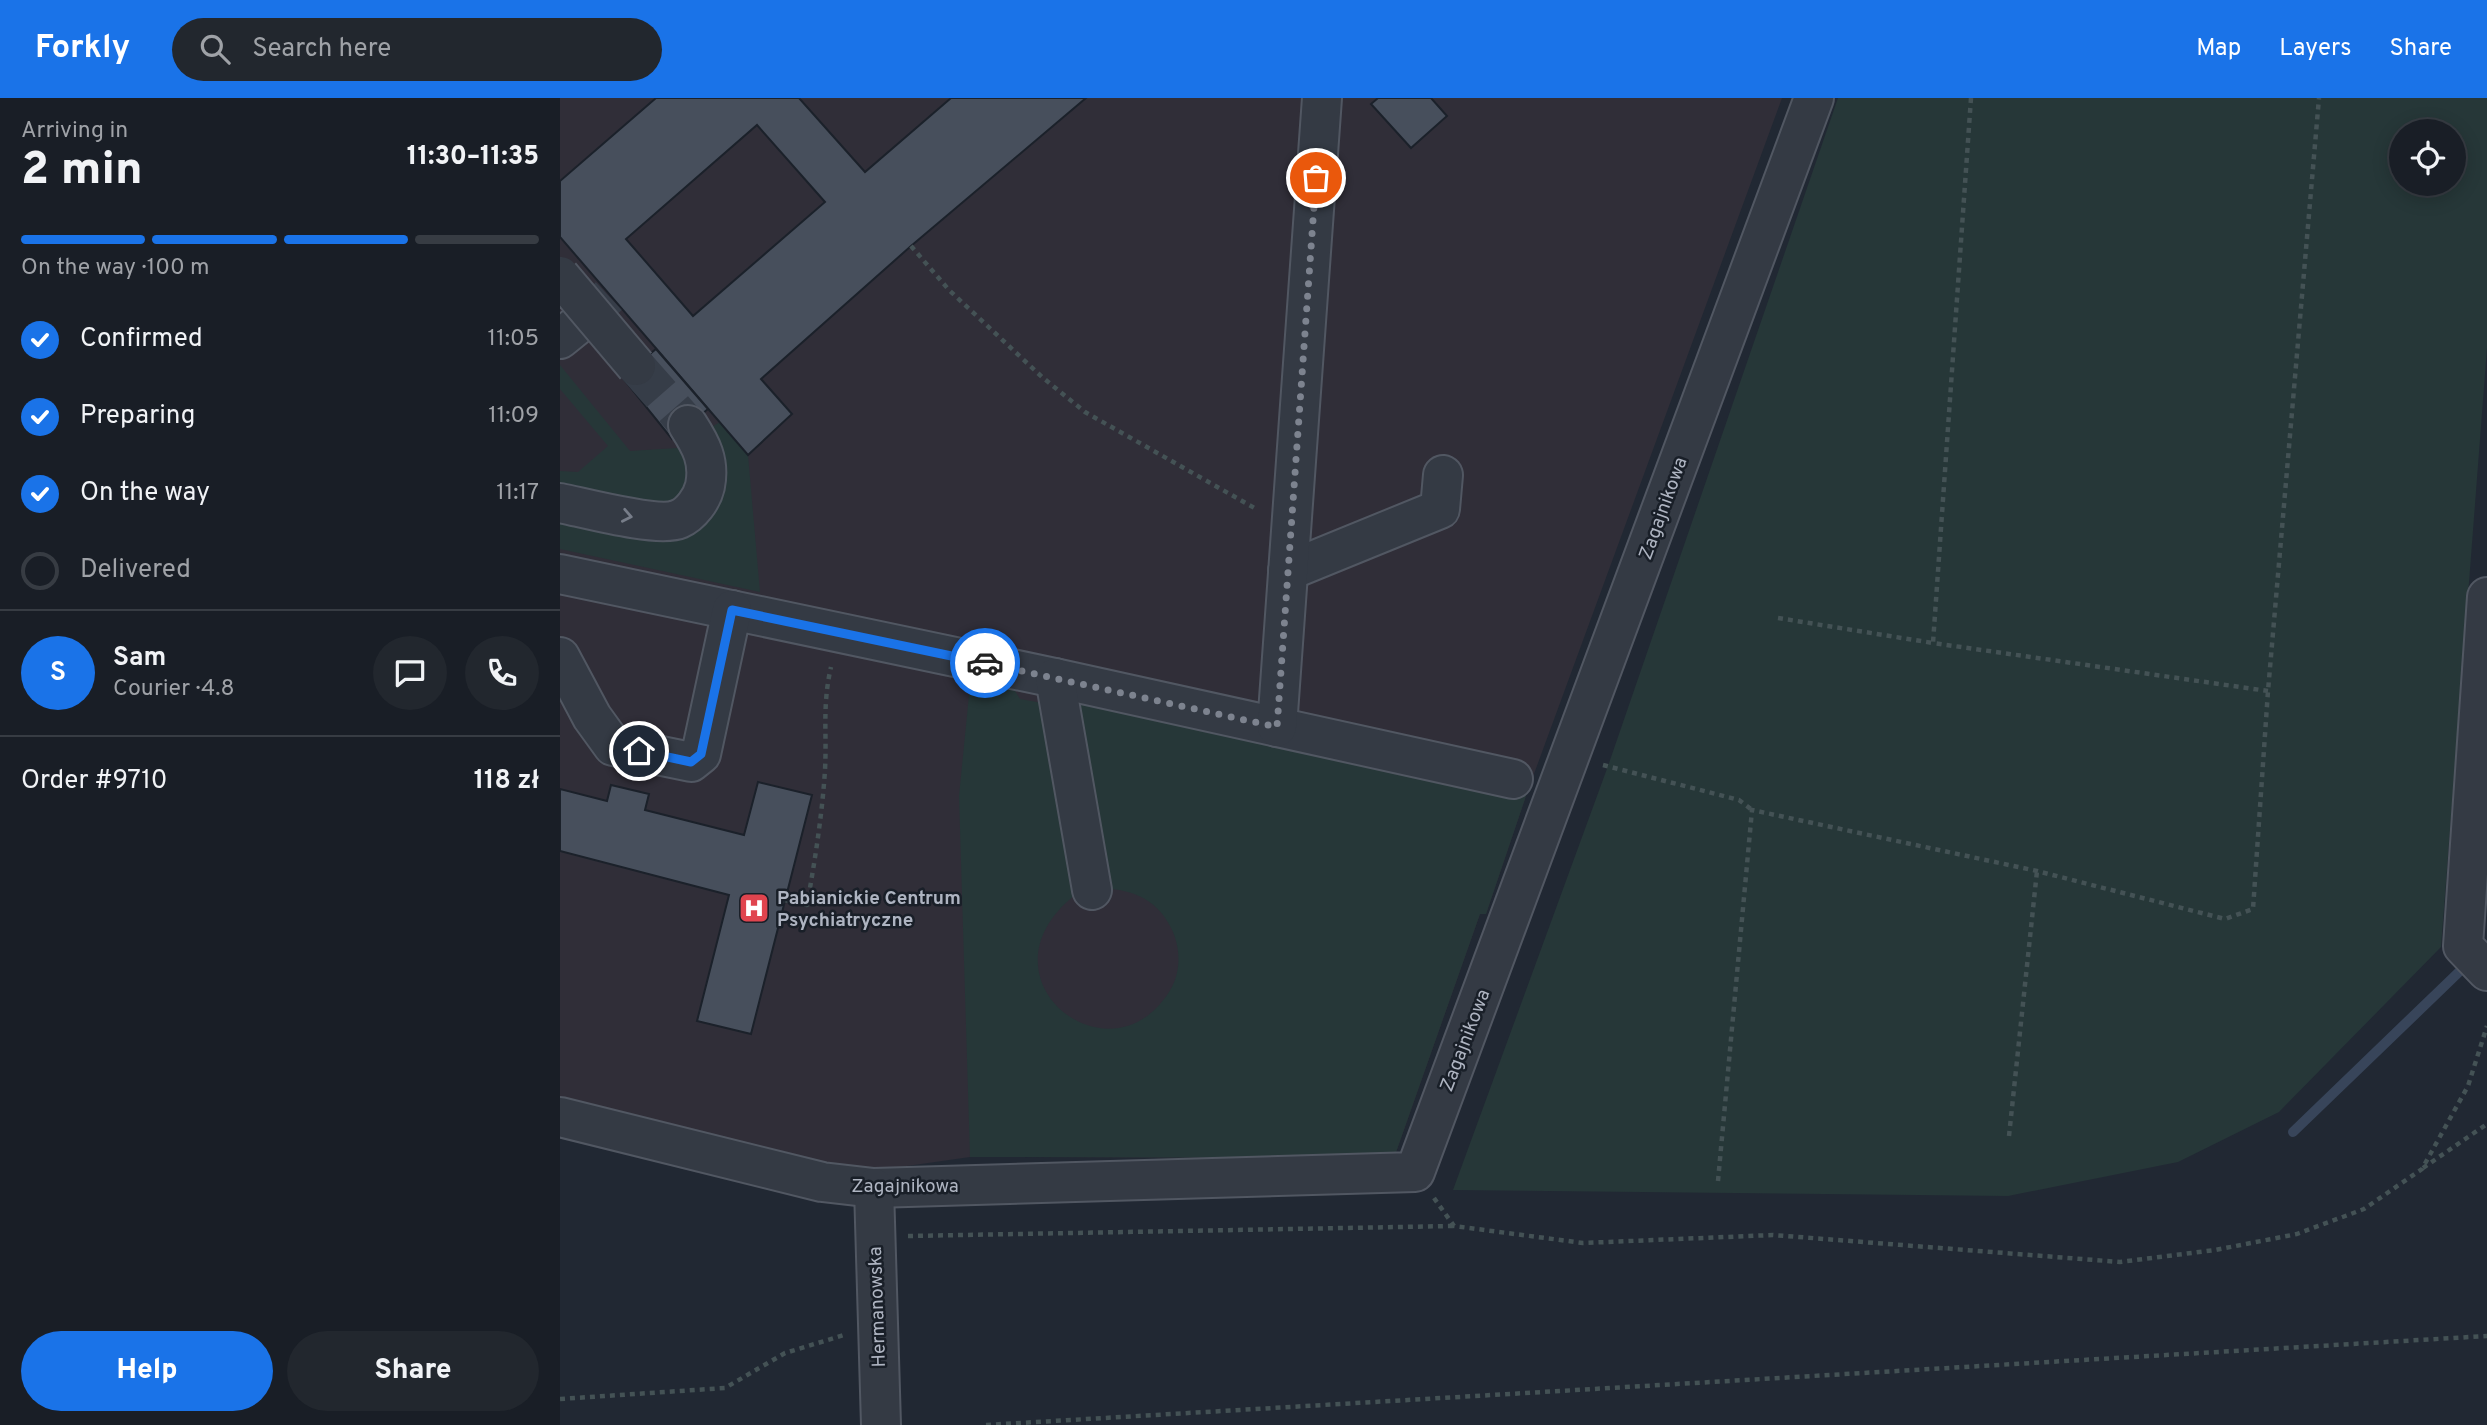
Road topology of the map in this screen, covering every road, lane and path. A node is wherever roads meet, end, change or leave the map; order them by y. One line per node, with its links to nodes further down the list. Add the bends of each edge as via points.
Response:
1 (1322, 98): 11 (street)
2 (1814, 98): 23 (street, Zagajnikowa)
3 (1972, 98): 18 (path)
4 (2319, 98): 21 (path)
5 (911, 246): 11 (path, via 949,290 1085,412 1245,505)
6 (560, 276): 7 (street, bridge)
7 (636, 366)
8 (688, 425): 10 (street, one-way to 8, via 653,521 680,519 704,492 708,467)
9 (1443, 475): 12 (street, via 1440,509)
10 (560, 503)
11 (1292, 523): 12 (street)
12 (1288, 571): 22 (street)
13 (560, 574): 15 (street)
14 (2487, 597): 29 (street, via 2463,946)
15 (732, 610): 17 (street); 19 (street, via 701,754 691,762 613,746)
16 (1778, 618): 18 (path)
17 (839, 632): 20 (street); 28 (path, via 824,697 821,825 807,905)
18 (1933, 643): 21 (path)
19 (560, 657)
20 (1055, 678): 22 (street); 27 (street)
21 (2269, 691): 26 (path, via 2253,909 2225,919)
22 (1277, 727): 24 (street)
23 (1570, 759): 25 (path, via 1739,800); 35 (street, Zagajnikowa)
24 (1513, 779)
25 (1752, 810): 26 (path); 36 (path)
26 (2037, 871): 33 (path)
27 (1092, 890)
28 (785, 900)
29 (2487, 971)
30 (2487, 1026): 34 (path, via 2468,1086)
31 (560, 1117): 37 (street, Zagajnikowa, via 822,1182)
32 (2487, 1124): 34 (path)
33 (2009, 1136)
34 (2422, 1169): 38 (path, via 2364,1209 2297,1234 2120,1262 1773,1235 1583,1243)
35 (1415, 1172): 37 (street, Zagajnikowa); 38 (path)
36 (1718, 1181)
37 (874, 1188): 39 (street, Hermanowska)
38 (1454, 1226): 39 (path)
39 (874, 1237): 40 (street, Hermanowska)
40 (876, 1325): 42 (path, via 785,1353 725,1388); 43 (street, Hermanowska)
41 (2487, 1336): 44 (path)
42 (560, 1399)
43 (881, 1425)
44 (986, 1425)

